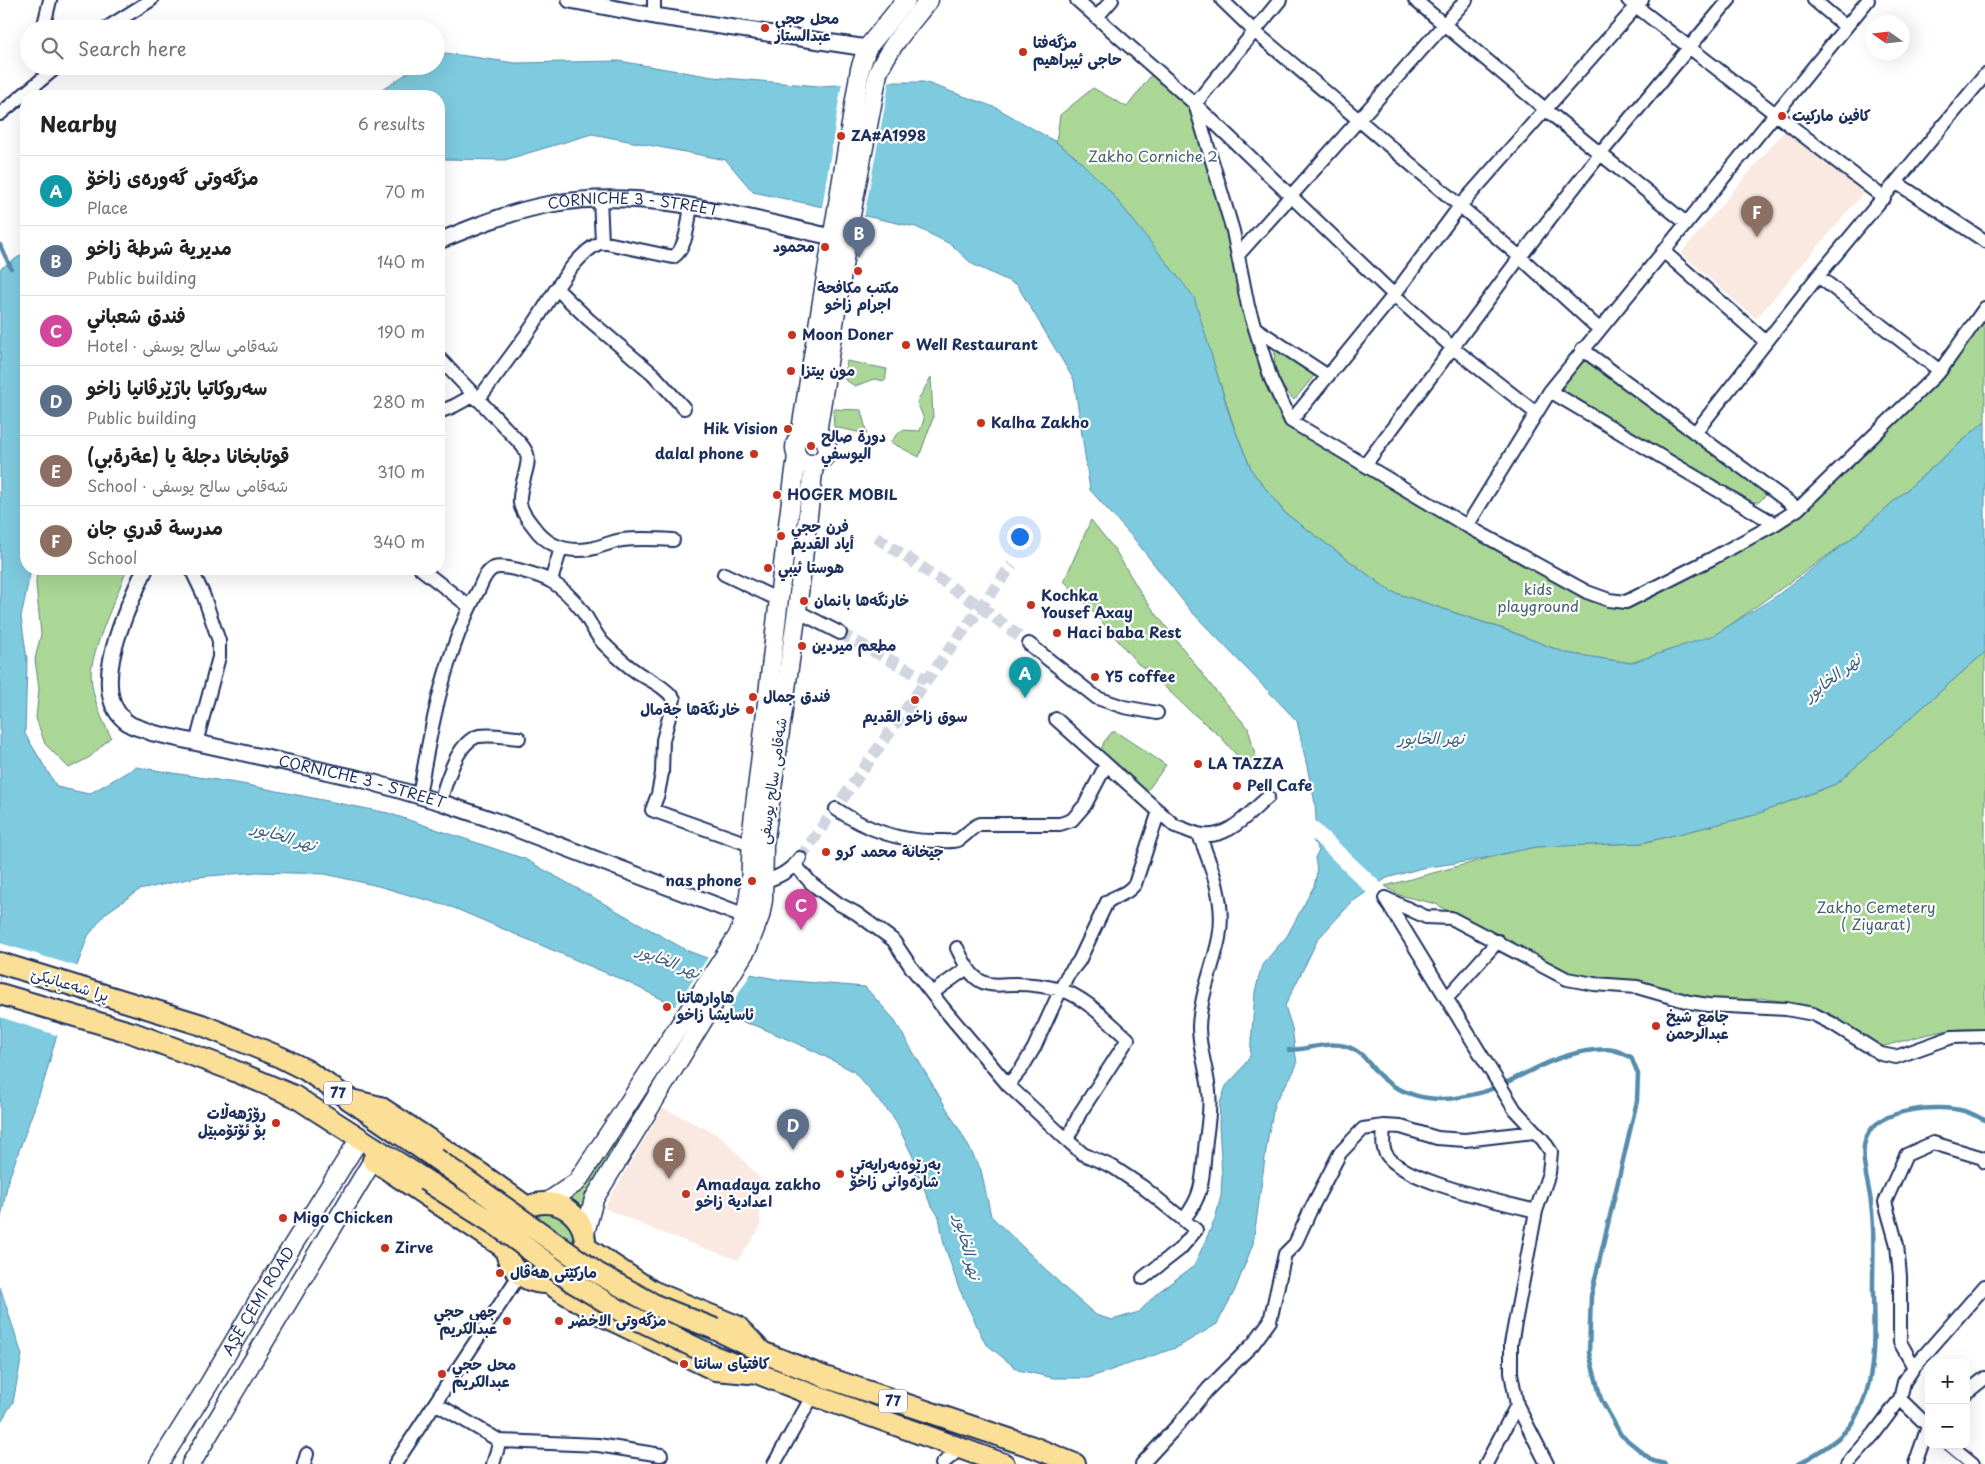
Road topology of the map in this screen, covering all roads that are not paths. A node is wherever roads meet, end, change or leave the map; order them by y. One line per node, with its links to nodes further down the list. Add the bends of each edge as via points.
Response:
1 (50, 0): 19 (street)
2 (151, 0): 20 (street)
3 (570, 0): 17 (street)
4 (654, 0): 17 (street)
5 (906, 0): 24 (main road)
6 (930, 0): 45 (main road, via 893,44 878,73)
7 (1077, 0): 18 (street)
8 (1112, 0): 18 (street)
9 (1222, 0): 23 (street)
10 (1280, 0): 23 (street)
11 (1415, 0): 21 (street)
12 (1466, 0): 21 (street)
13 (1729, 0): 25 (street)
14 (1814, 0): 22 (street)
15 (1868, 0): 22 (street)
16 (1635, 2): 25 (street); 34 (street)
17 (654, 16): 24 (street)
18 (1097, 17): 33 (street)
19 (45, 20)
20 (119, 20)
21 (1444, 24): 34 (street); 37 (street)
22 (1846, 26): 36 (street)
23 (1254, 31): 33 (street); 37 (street)
24 (868, 48): 45 (main road, via 860,69)
25 (1689, 48): 36 (street); 38 (street)
26 (41, 75): 29 (street)
27 (47, 75): 29 (street)
28 (1985, 75): 31 (street)
29 (41, 80): 30 (street)
30 (29, 90)
31 (1980, 92): 39 (street)
32 (20, 97): 35 (street)
33 (1194, 104): 40 (street); 52 (street)
34 (1545, 109): 38 (street); 44 (street)
35 (0, 114)
36 (1775, 114): 42 (street); 46 (street)
37 (1359, 120): 40 (street); 44 (street)
38 (1601, 153): 46 (street); 53 (street)
39 (1897, 183): 42 (street); 49 (street)
40 (1291, 196): 52 (street); 56 (street)
41 (600, 198): 43 (street, CORNICHE 3 - STREET, via 634,198); 48 (street, CORNICHE 3 - STREET, via 551,204 505,216); 50 (street)
42 (1884, 198): 54 (street)
43 (691, 206): 47 (street, CORNICHE 3 - STREET); 50 (street, via 682,247 673,257)
44 (1460, 206): 53 (street); 56 (street)
45 (844, 214): 47 (main road); 73 (main road)
46 (1686, 223): 51 (street)
47 (832, 237): 73 (main road)
48 (445, 239)
49 (1985, 241)
50 (602, 242): 55 (street, via 593,246 566,274)
51 (1663, 251): 59 (street); 60 (street)
52 (1238, 255): 58 (street, via 1248,306)
53 (1520, 258): 59 (street); 61 (street)
54 (1818, 276): 60 (street); 64 (street)
55 (557, 289): 67 (street, via 531,328); 68 (street, via 653,374)
56 (1394, 294): 61 (street); 65 (street)
57 (1985, 308): 64 (street)
58 (1256, 328): 65 (street); 71 (street, via 1271,379)
59 (1599, 329): 62 (street)
60 (1766, 342): 72 (street)
61 (1453, 348): 70 (street); 76 (street)
62 (1582, 349): 66 (street); 72 (street)
63 (445, 364): 67 (street)
64 (1940, 371): 77 (street)
65 (1328, 376): 71 (street)
66 (1550, 391): 70 (street); 78 (street)
67 (476, 397): 69 (street); 81 (street, via 518,440 527,454 520,502 522,509 540,536)
68 (684, 408)
69 (445, 410)
70 (1536, 412): 79 (street)
71 (1291, 421): 76 (street)
72 (1695, 433): 77 (street)
73 (808, 434): 74 (main road, via 795,448); 75 (main road, via 824,438 827,448 822,460)
74 (798, 456): 75 (main road, via 806,463); 87 (main road, شەقامی سالح یوسفی)
75 (814, 464): 89 (main road, شەقامی سالح یوسفی)
76 (1365, 465): 79 (street)
77 (1798, 508): 78 (street)
78 (1775, 524): 79 (street, via 1626,602 1587,592)
79 (1467, 526)
80 (673, 540): 81 (street, via 622,540 590,549)
81 (561, 548): 86 (street)
82 (724, 574): 87 (street)
83 (142, 575): 95 (street, CORNICHE 3 - STREET, via 117,636 109,691 118,713 131,724)
84 (194, 575): 95 (street, via 219,641 219,657)
85 (429, 575): 88 (street)
86 (551, 582): 88 (street, via 525,572 492,568); 103 (street, via 581,608 603,642 636,672 662,686 674,699 663,740 662,773 652,810)
87 (779, 600): 103 (main road, شەقامی سالح یوسفی)
88 (470, 607): 97 (street, via 453,647)
89 (797, 611): 90 (street); 104 (main road, شەقامی سالح یوسفی, via 764,845)
90 (840, 634)
91 (1029, 644): 92 (street, via 1097,698)
92 (1157, 713)
93 (1056, 718): 96 (street)
94 (519, 738): 99 (street, via 491,735 469,741 451,769)
95 (196, 743): 97 (street, CORNICHE 3 - STREET, via 361,779)
96 (1106, 765): 100 (street, via 1085,805 1072,820 1060,824 980,824 958,840 928,842 875,831); 101 (street)
97 (419, 796): 99 (street, CORNICHE 3 - STREET)
98 (1268, 797): 102 (street, via 1230,830 1216,835)
99 (440, 802): 105 (street, CORNICHE 3 - STREET)
100 (836, 809)
101 (1159, 812): 102 (street, via 1176,826); 111 (street, via 1135,884 1127,893 1107,902)
102 (1199, 835): 129 (street, via 1216,880 1221,914 1220,937 1202,997 1199,1027 1210,1103 1203,1172 1200,1189)
103 (750, 845): 105 (main road, شەقامی سالح یوسفی)
104 (762, 882): 107 (main road, شەقامی سالح یوسفی, via 760,916); 112 (street, via 780,877 797,862 812,884 893,940)
105 (746, 917): 107 (main road, شەقامی سالح یوسفی)
106 (1498, 941): 114 (street); 114 (street, via 1451,918 1426,916 1385,898); 115 (street, via 1567,979 1637,987 1698,1003 1813,1014 1881,1054 1896,1057 1952,1037)
107 (743, 942): 116 (main road)
108 (957, 948): 110 (street)
109 (0, 964): 118 (main road, پرا شەعبانیکێ / 77, via 202,1025 306,1070)
110 (967, 968): 111 (street, via 987,984 1033,985); 112 (street)
111 (1062, 990): 117 (street, via 1034,1048); 121 (street, via 1082,1001 1128,1039 1080,1113)
112 (932, 993): 117 (street)
113 (0, 994): 122 (main road, پرا شەعبانیکێ / 77, via 134,1033 230,1069 294,1096)
114 (1447, 998): 120 (street, via 1515,1110)
115 (1985, 1036)
116 (660, 1072): 126 (main road, via 576,1182); 130 (main road, via 594,1199)
117 (1008, 1085): 121 (street)
118 (344, 1098): 125 (main road, via 380,1107); 138 (main road, 77, bridge, via 597,1273 657,1306)
119 (1384, 1126): 120 (street, via 1401,1127 1437,1138 1465,1140); 127 (street, via 1384,1150 1397,1166 1433,1183); 161 (street, via 1363,1129 1340,1153 1296,1244 1285,1254 1270,1321)
120 (1534, 1132): 127 (street, via 1551,1152 1549,1173)
121 (1067, 1140): 129 (street, via 1083,1154 1113,1167 1143,1187)
122 (357, 1144): 123 (main road, 77); 153 (main road, AŞÊ ÇEMI ROAD)
123 (376, 1155): 128 (main road); 140 (main road, 77, bridge, via 425,1180 496,1225 588,1292 626,1314 711,1355); 154 (main road, AŞÊ ÇEMI ROAD)
124 (1985, 1162): 139 (street, via 1983,1158 1934,1143 1906,1155 1885,1202 1897,1245 1900,1342)
125 (480, 1173): 126 (main road); 128 (main road, via 484,1193 478,1205 467,1213)
126 (537, 1205): 130 (main road, via 564,1208 571,1213 577,1220); 131 (main road, via 519,1213 508,1229)
127 (1536, 1211): 146 (street, via 1511,1344 1511,1372)
128 (454, 1215): 131 (main road)
129 (1184, 1220): 134 (street, via 1196,1230 1180,1248)
130 (584, 1242): 133 (main road); 135 (main road, via 579,1264 573,1271)
131 (506, 1249): 132 (main road, via 508,1258)
132 (520, 1274): 135 (main road); 145 (street)
133 (624, 1274): 137 (main road, via 610,1277 600,1286 596,1300); 138 (main road, via 652,1291 737,1326)
134 (1143, 1278)
135 (548, 1283): 137 (main road)
136 (1985, 1286): 139 (street)
137 (599, 1314): 140 (main road, via 715,1370)
138 (764, 1353): 160 (main road, 77)
139 (1914, 1366): 144 (street, via 1904,1382)
140 (760, 1374): 143 (main road, 77)
141 (1985, 1378): 142 (street)
142 (1970, 1391)
143 (813, 1395): 150 (main road, 77); 157 (street)
144 (1900, 1399): 147 (street); 164 (street)
145 (435, 1403): 149 (street); 155 (street)
146 (1517, 1405): 162 (street); 163 (street)
147 (1925, 1422)
148 (1925, 1434): 165 (street)
149 (500, 1441): 152 (street, via 598,1445); 156 (street)
150 (961, 1448): 158 (street); 159 (main road, 77)
151 (1955, 1449): 166 (street)
152 (661, 1455)
153 (159, 1464)
154 (191, 1464)
155 (395, 1464)
156 (493, 1464)
157 (774, 1464)
158 (942, 1464)
159 (1004, 1464)
160 (1075, 1464)
161 (1142, 1464)
162 (1486, 1464)
163 (1547, 1464)
164 (1848, 1464)
165 (1915, 1464)
166 (1972, 1464)

